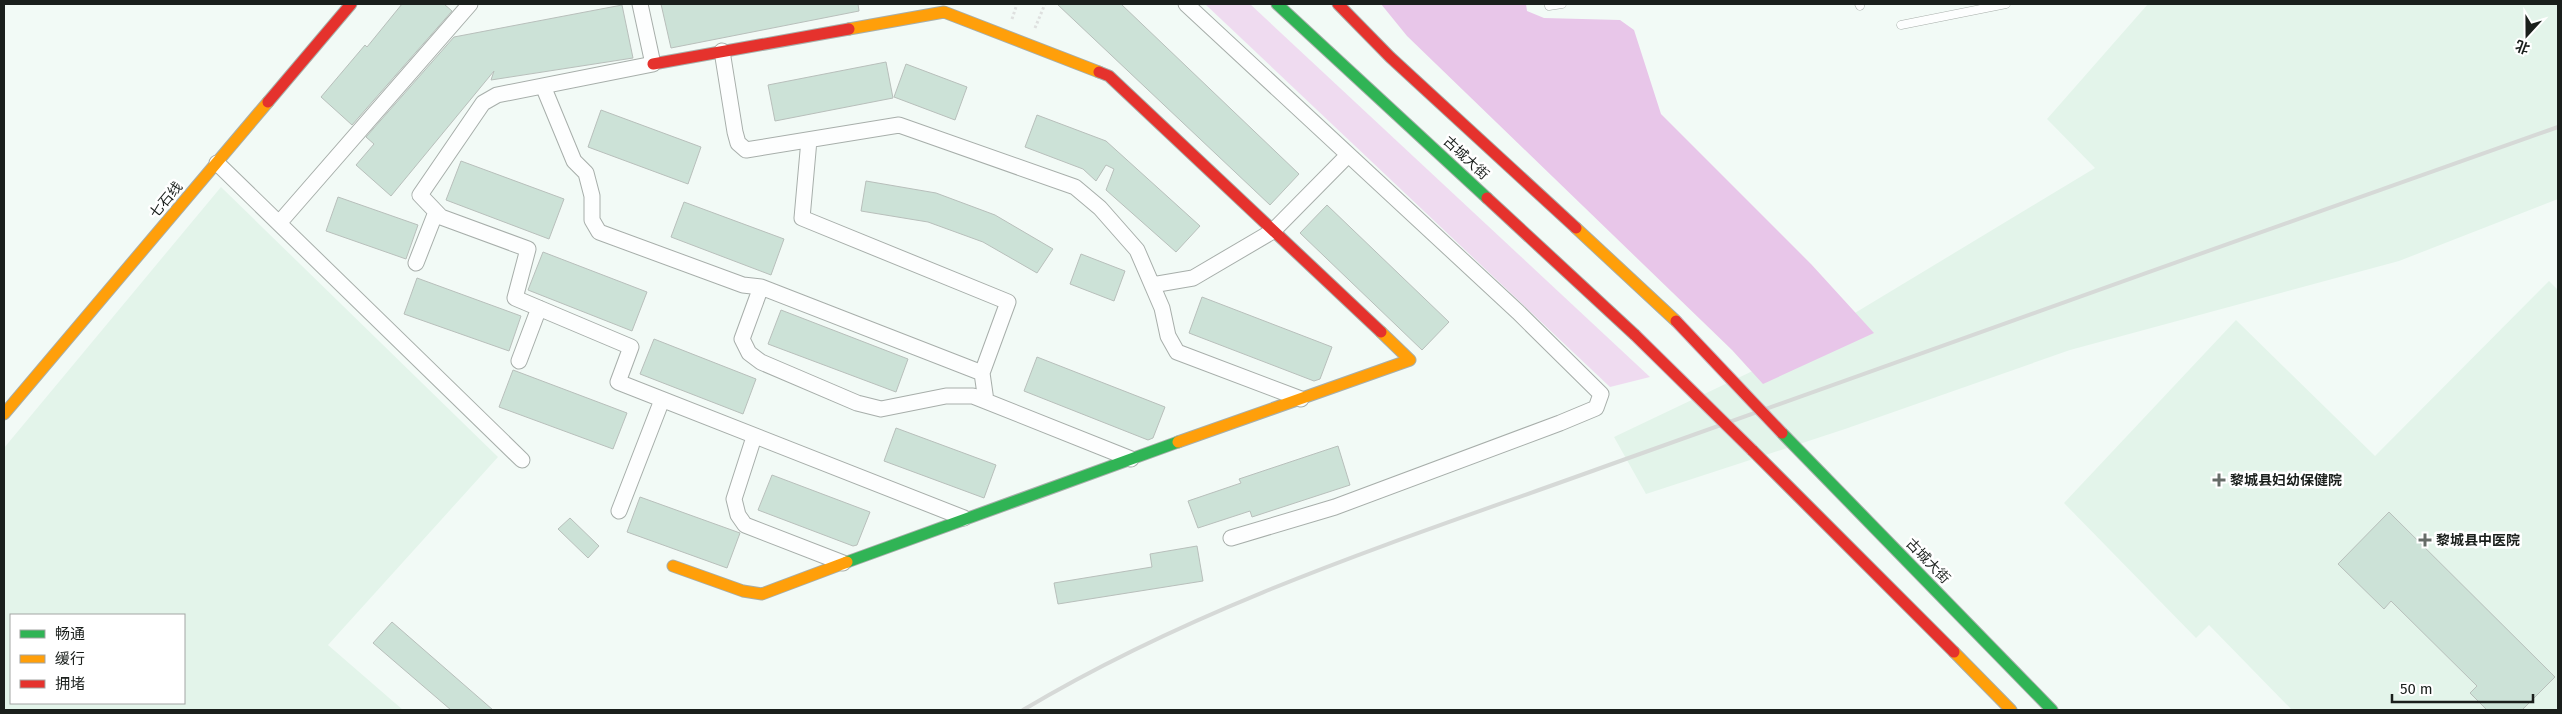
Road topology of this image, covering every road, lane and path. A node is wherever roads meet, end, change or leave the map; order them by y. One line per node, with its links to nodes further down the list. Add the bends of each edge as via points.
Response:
1 (351, 4): 18 (street, 七石线)
2 (470, 4): 20 (street)
3 (640, 4): 14 (street)
4 (1045, 4): 12 (path)
5 (1186, 4): 17 (street)
6 (1276, 4): 40 (street, 古城大街, bridge, via 1635,335)
7 (1338, 4): 41 (street, 古城大街, bridge, via 1390,57 1676,321)
8 (1562, 4): 10 (lane)
9 (2006, 4): 11 (lane)
10 (1549, 6)
11 (1901, 25)
12 (1028, 45): 13 (street, via 944,12); 21 (street, via 1109,76)
13 (722, 51): 14 (street); 16 (street, via 738,143 746,150)
14 (653, 64): 15 (street)
15 (544, 86): 19 (street, via 497,95 483,103 420,195); 24 (street, via 574,161 586,173 592,196 592,220 599,232 743,285)
16 (808, 140): 23 (street, via 899,125 1074,187 1100,208 1137,250); 27 (street, via 802,218 1008,302)
17 (1348, 155): 21 (street); 37 (street, via 1518,312 1601,394 1596,408 1560,423 1335,507)
18 (217, 163): 20 (street); 31 (street, 七石线)
19 (436, 212): 22 (street); 25 (street, via 441,217 528,249 515,298)
20 (280, 222): 34 (street)
21 (1273, 231): 23 (street, via 1193,278); 28 (street, via 1410,360)
22 (416, 263)
23 (1152, 285): 28 (street, via 1162,308 1168,336 1177,352)
24 (760, 287): 27 (street); 30 (street, via 742,339 749,353 761,362 857,403 881,409 946,396 973,396)
25 (539, 308): 26 (street); 29 (street, via 632,347 618,382)
26 (519, 361)
27 (982, 373): 30 (street)
28 (1301, 399): 33 (street)
29 (662, 400): 32 (street); 35 (street)
30 (986, 401): 33 (street)
31 (4, 414)
32 (754, 437): 36 (street); 38 (street, via 734,499 738,515 745,525)
33 (1130, 459): 36 (street)
34 (522, 460)
35 (619, 511)
36 (964, 518): 38 (street)
37 (1231, 538)
38 (843, 563): 39 (street, via 762,594 743,591)
39 (673, 566)
40 (2011, 710)
41 (2052, 710)

